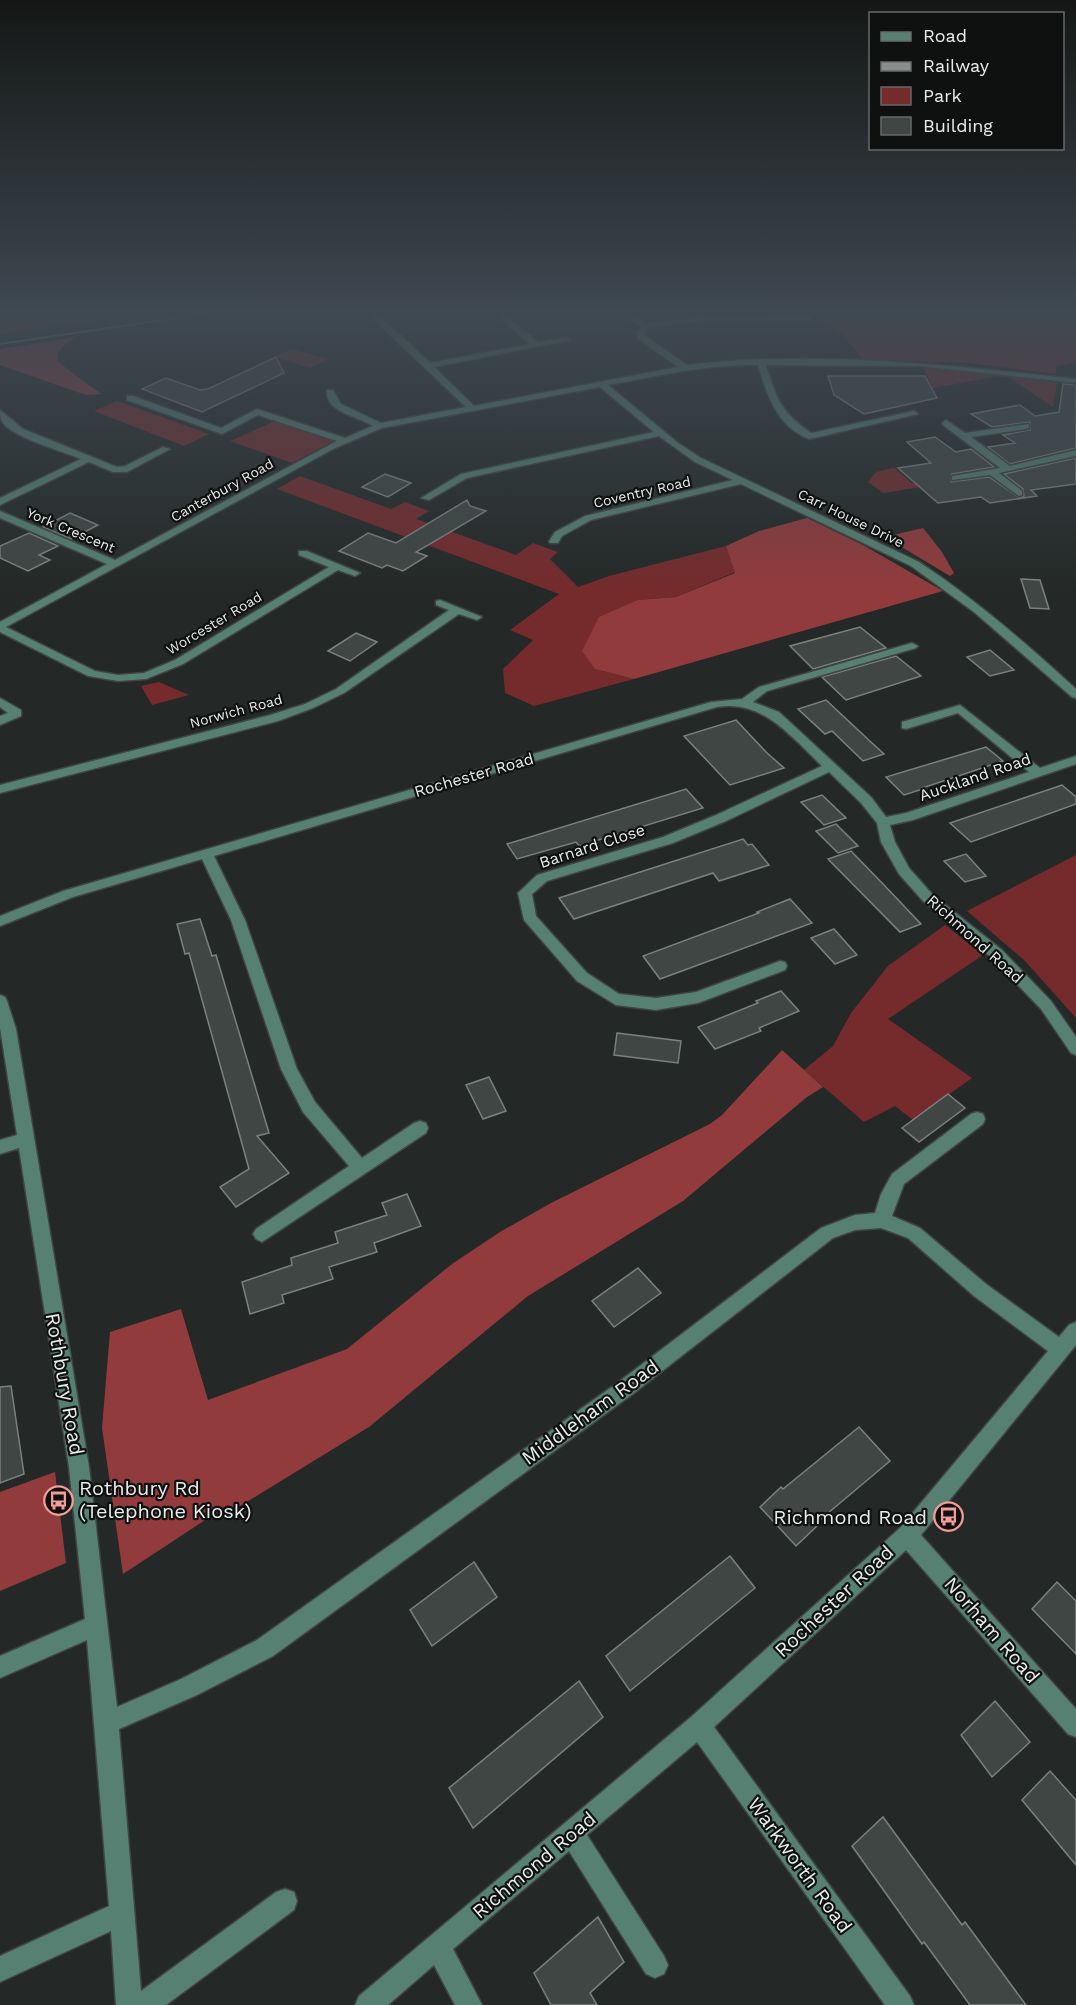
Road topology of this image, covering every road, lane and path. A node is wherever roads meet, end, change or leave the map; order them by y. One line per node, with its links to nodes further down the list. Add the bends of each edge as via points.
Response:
1 (148, 405): 15 (street, via 222,431 257,412)
2 (334, 405): 11 (street)
3 (467, 405): 7 (street)
4 (495, 405): 7 (street, Canterbury Road)
5 (627, 405): 13 (street, Carr House Drive)
6 (774, 405): 9 (street, via 786,420 809,436)
7 (472, 409): 11 (street, Canterbury Road)
8 (0, 413): 18 (street, via 20,431)
9 (914, 414)
10 (946, 423): 14 (street)
11 (380, 426): 15 (street, Canterbury Road)
12 (1026, 426): 14 (street)
13 (661, 433): 22 (street, Carr House Drive, via 698,459); 24 (street, via 464,476)
14 (963, 436): 19 (street)
15 (343, 440): 31 (street, Canterbury Road)
16 (166, 449): 18 (street, via 127,469 116,470)
17 (1076, 453): 19 (street)
18 (88, 459): 25 (street)
19 (1008, 469): 20 (street)
20 (992, 472): 21 (street); 23 (street)
21 (955, 478)
22 (742, 481): 29 (street, Coventry Road, via 588,518 558,534); 39 (street, Carr House Drive, via 906,559 939,579 988,616)
23 (1019, 493)
24 (426, 498)
25 (0, 502)
26 (0, 514): 27 (street, York Crescent)
27 (16, 521): 28 (street, York Crescent); 31 (street, York Crescent)
28 (0, 529)
29 (554, 541)
30 (303, 553): 32 (street)
31 (116, 564): 37 (street, Canterbury Road)
32 (337, 566): 33 (street); 37 (street, Worcester Road, via 179,662 146,676 118,678 92,674)
33 (355, 573)
34 (440, 603): 35 (street)
35 (457, 610): 36 (street); 47 (street, Norwich Road, via 340,690 309,706)
36 (477, 618)
37 (0, 627)
38 (912, 646): 41 (street, Rochester Road, via 763,689)
39 (1076, 694)
40 (0, 702): 42 (street, via 17,713)
41 (744, 702): 45 (street, Rochester Road, via 775,715); 49 (street, Rochester Road, via 715,704)
42 (0, 722)
43 (906, 725): 46 (street, via 960,709)
44 (1076, 760): 46 (street, Auckland Road)
45 (829, 767): 48 (street, Rochester Road, via 866,800); 51 (street, Barnard Close, via 668,840 542,878 525,893 529,917 582,977 616,999 656,1004 698,997)
46 (1038, 773): 48 (street, Auckland Road)
47 (0, 789)
48 (883, 822): 53 (street, Richmond Road, via 888,842 904,871 928,898 997,954 1046,1005)
49 (206, 854): 50 (street, Rochester Road, via 68,894); 58 (street, via 238,920 289,1069 309,1107)
50 (0, 921)
51 (780, 966)
52 (0, 1001): 56 (street, Rothbury Road)
53 (1076, 1049)
54 (977, 1119): 59 (street, via 898,1179)
55 (420, 1128): 58 (street)
56 (25, 1139): 57 (street); 64 (street, Rothbury Road, via 79,1467)
57 (0, 1147)
58 (361, 1168): 60 (street)
59 (882, 1220): 62 (street, Middleham Road, via 914,1233 980,1290); 66 (street, Middleham Road, via 855,1223 827,1233 627,1387 266,1648)
60 (262, 1234)
61 (1076, 1332): 62 (street, Rochester Road)
62 (1062, 1350): 63 (street, Rochester Road)
63 (907, 1534): 67 (street, Rochester Road); 68 (street, Norham Road)
64 (96, 1625): 65 (street); 66 (street, Rothbury Road)
65 (0, 1668)
66 (107, 1723): 71 (street, Rothbury Road)
67 (699, 1725): 69 (street, Richmond Road); 79 (street, Warkworth Road)
68 (1076, 1725)
69 (572, 1833): 72 (street, Richmond Road); 73 (street)
70 (285, 1901): 76 (street)
71 (122, 1913): 74 (street); 75 (street, Rothbury Road)
72 (438, 1946): 77 (street, Richmond Road); 78 (street)
73 (655, 1965)
74 (0, 1969)
75 (129, 2005)
76 (144, 2005)
77 (368, 2005)
78 (470, 2005)
79 (901, 2005)

